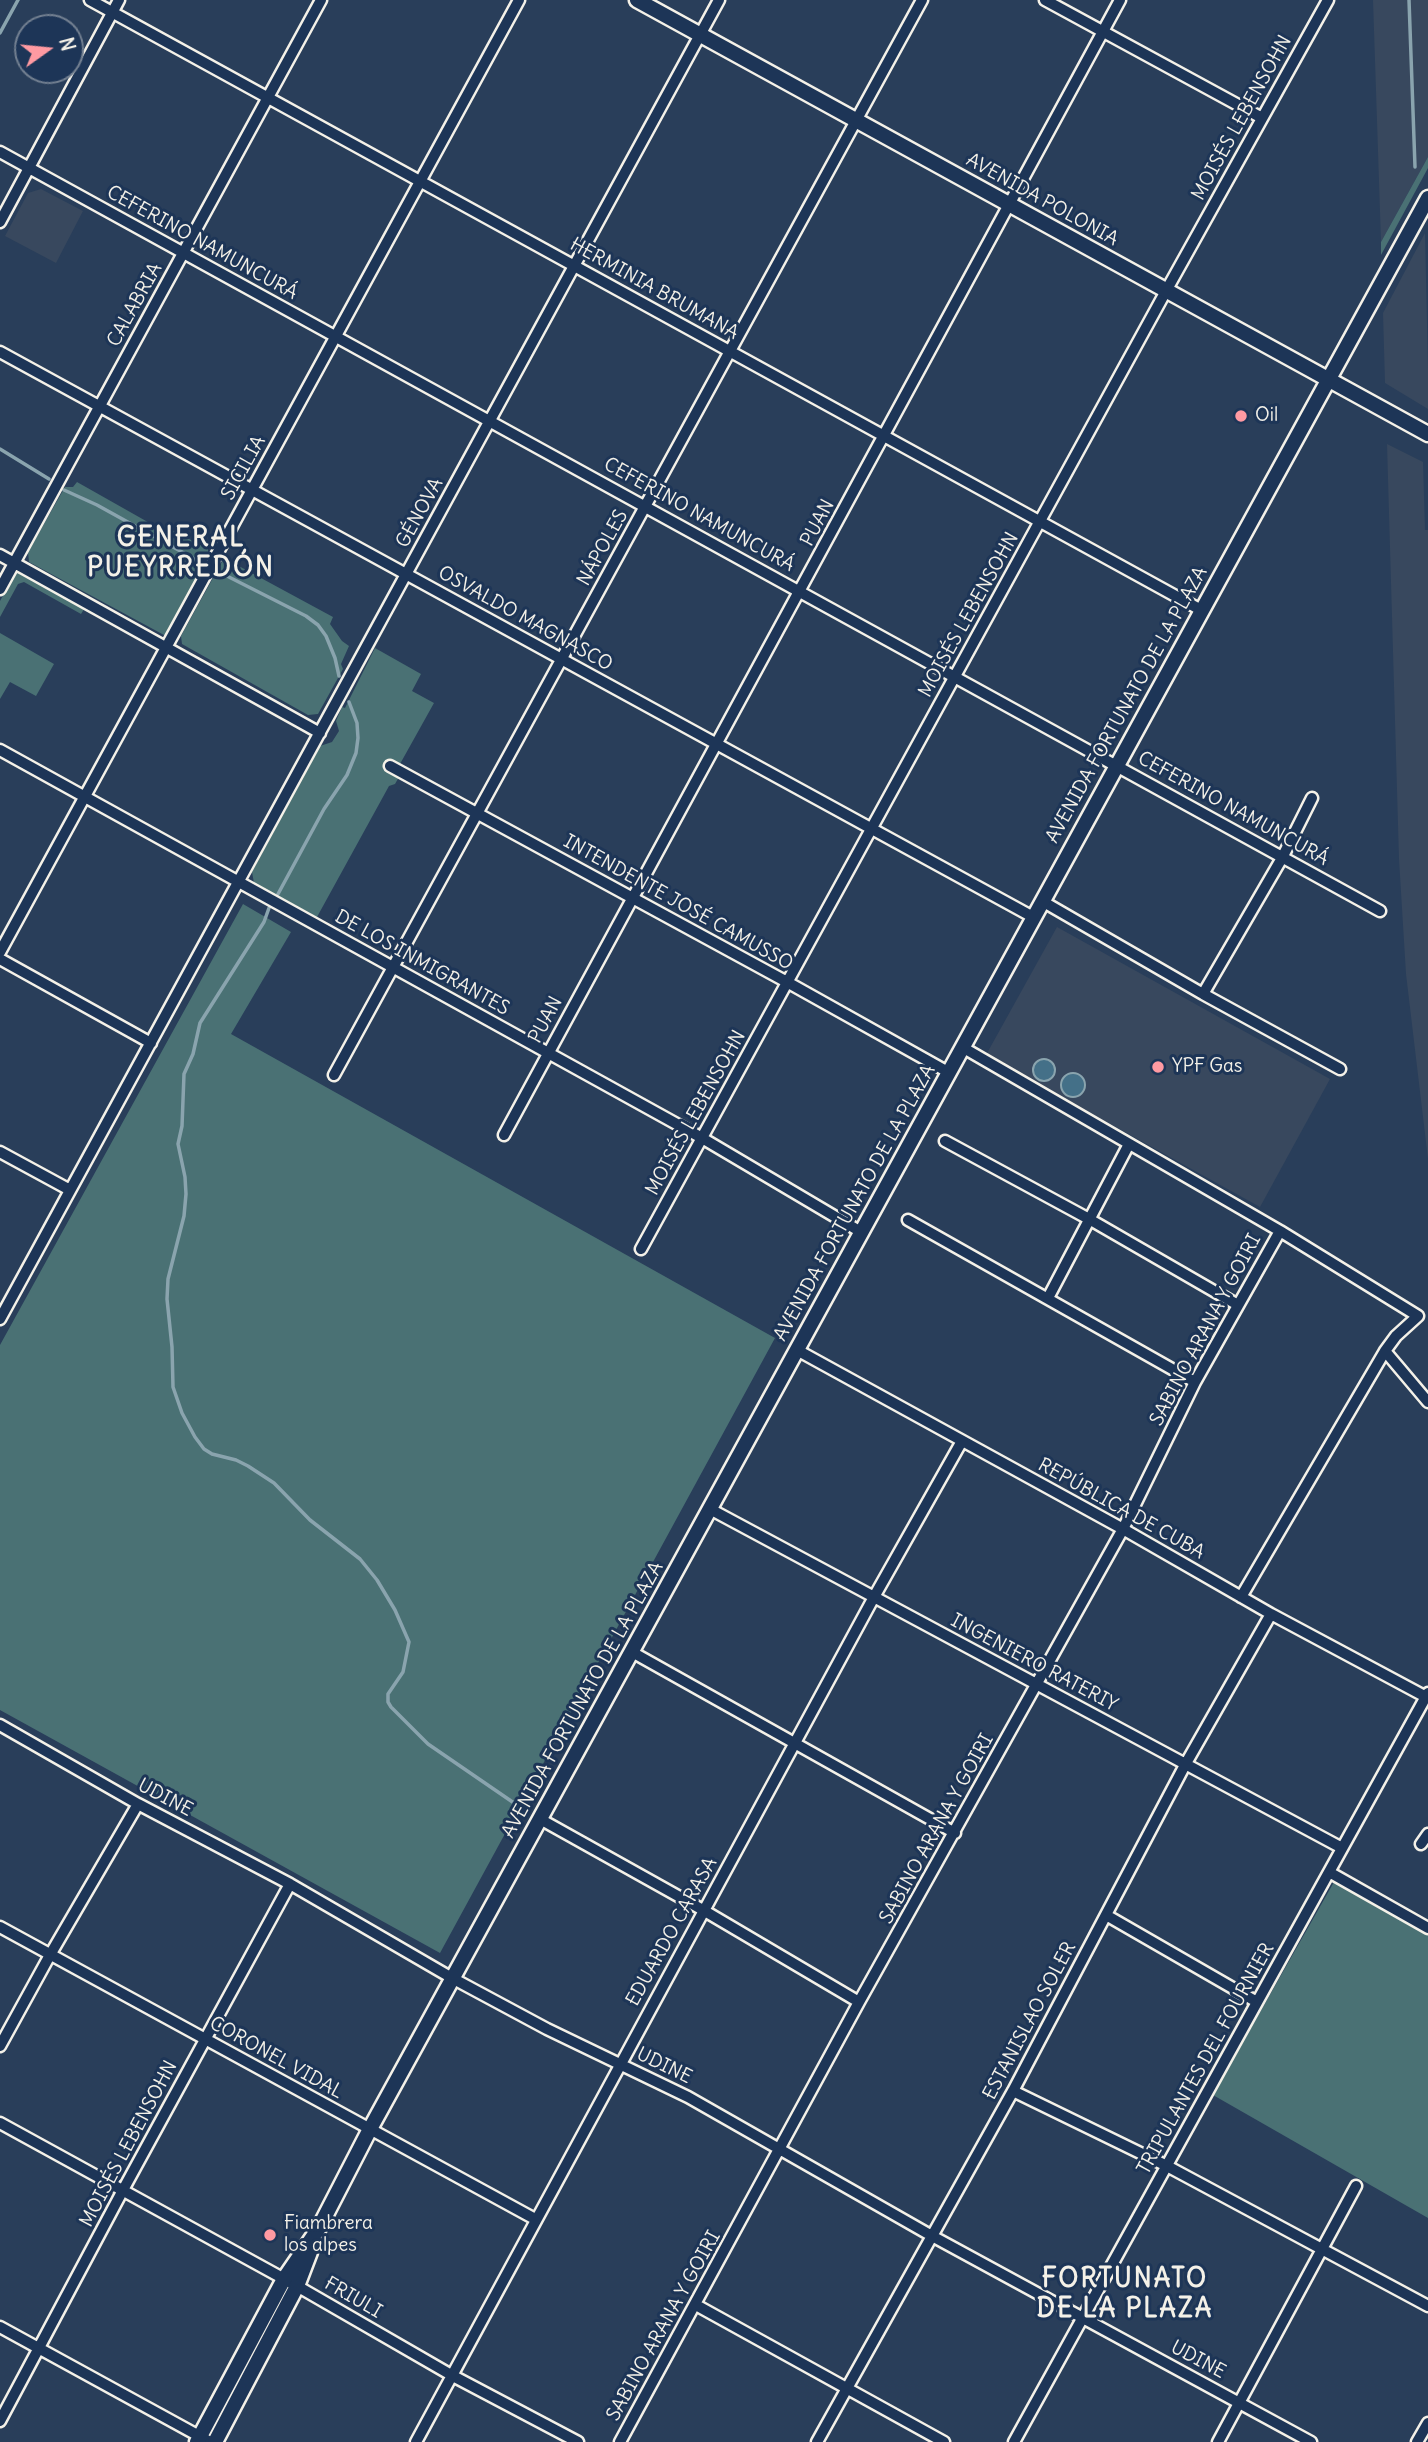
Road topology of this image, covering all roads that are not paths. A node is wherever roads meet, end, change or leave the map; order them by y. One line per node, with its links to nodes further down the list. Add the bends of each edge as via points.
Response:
1 (89, 0): 11 (street, HERMINIA BRUMANA)
2 (119, 0): 11 (street)
3 (321, 0): 14 (street, CALABRIA)
4 (519, 0): 19 (street, SICILIA)
5 (637, 0): 13 (main road, AVENIDA POLONIA)
6 (719, 0): 13 (street, GÉNOVA)
7 (922, 0): 16 (street, NÁPOLES)
8 (1045, 0): 12 (street)
9 (1120, 0): 12 (street, PUAN)
10 (1328, 0): 15 (street, MOISÉS LEBENSOHN)
11 (112, 13): 14 (street, HERMINIA BRUMANA); 18 (street)
12 (1103, 31): 15 (street); 21 (street, PUAN)
13 (700, 35): 16 (main road, AVENIDA POLONIA); 24 (street, GÉNOVA)
14 (268, 98): 19 (street, HERMINIA BRUMANA); 23 (street, CALABRIA)
15 (1262, 118): 25 (street, MOISÉS LEBENSOHN)
16 (856, 120): 21 (main road, AVENIDA POLONIA); 27 (street, NÁPOLES)
17 (0, 152): 18 (street, CEFERINO NAMUNCURÁ)
18 (30, 168): 22 (street); 23 (street, CEFERINO NAMUNCURÁ)
19 (420, 182): 24 (street, HERMINIA BRUMANA); 26 (street, SICILIA)
20 (1428, 198): 29 (main road, AVENIDA FORTUNATO DE LA PLAZA)
21 (1008, 204): 25 (main road, AVENIDA POLONIA); 33 (street, PUAN)
22 (0, 222)
23 (183, 253): 26 (street, CEFERINO NAMUNCURÁ); 30 (street, CALABRIA)
24 (575, 265): 27 (street, HERMINIA BRUMANA); 31 (street, GÉNOVA)
25 (1166, 290): 29 (main road, AVENIDA POLONIA); 36 (street, MOISÉS LEBENSOHN)
26 (336, 336): 31 (street, CEFERINO NAMUNCURÁ); 34 (street, SICILIA)
27 (731, 351): 33 (street, HERMINIA BRUMANA); 35 (street, NÁPOLES)
28 (0, 352): 30 (street, OSVALDO MAGNASCO)
29 (1329, 380): 32 (main road, AVENIDA POLONIA); 42 (main road, AVENIDA FORTUNATO DE LA PLAZA)
30 (100, 406): 34 (street, OSVALDO MAGNASCO); 38 (street, CALABRIA)
31 (490, 421): 35 (street, CEFERINO NAMUNCURÁ); 39 (street, GÉNOVA)
32 (1428, 434)
33 (885, 436): 36 (street, HERMINIA BRUMANA); 41 (street, PUAN)
34 (252, 489): 39 (street, OSVALDO MAGNASCO); 43 (street, SICILIA)
35 (646, 506): 41 (street, CEFERINO NAMUNCURÁ); 44 (street, NÁPOLES)
36 (1040, 522): 42 (street, HERMINIA BRUMANA); 45 (street, MOISÉS LEBENSOHN)
37 (0, 555): 38 (street)
38 (14, 563): 40 (street, CALABRIA); 43 (street)
39 (407, 574): 44 (street, OSVALDO MAGNASCO); 46 (street, GÉNOVA)
40 (0, 589)
41 (801, 591): 45 (street, CEFERINO NAMUNCURÁ); 47 (street, PUAN)
42 (1201, 610): 49 (main road, AVENIDA FORTUNATO DE LA PLAZA)
43 (166, 648): 46 (street); 51 (street, SICILIA)
44 (562, 659): 47 (street, OSVALDO MAGNASCO); 53 (street, NÁPOLES)
45 (955, 676): 49 (street, CEFERINO NAMUNCURÁ); 54 (street, MOISÉS LEBENSOHN)
46 (320, 733): 56 (street, GÉNOVA)
47 (716, 743): 54 (street, OSVALDO MAGNASCO); 57 (street, PUAN)
48 (0, 750): 51 (street, DE LOS INMIGRANTES)
49 (1117, 764): 55 (street, CEFERINO NAMUNCURÁ); 58 (main road, AVENIDA FORTUNATO DE LA PLAZA)
50 (390, 766): 53 (street, INTENDENTE JOSÉ CAMUSSO)
51 (85, 796): 56 (street, DE LOS INMIGRANTES); 61 (street, SICILIA)
52 (1312, 798): 55 (street)
53 (478, 813): 57 (street, INTENDENTE JOSÉ CAMUSSO); 63 (street, NÁPOLES)
54 (872, 828): 60 (street, OSVALDO MAGNASCO); 64 (street, MOISÉS LEBENSOHN)
55 (1282, 858): 59 (street, CEFERINO NAMUNCURÁ); 65 (street)
56 (239, 882): 63 (street, DE LOS INMIGRANTES); 66 (street, GÉNOVA)
57 (632, 898): 64 (street, INTENDENTE JOSÉ CAMUSSO); 68 (street, PUAN)
58 (1042, 901): 60 (main road, AVENIDA FORTUNATO DE LA PLAZA); 65 (street)
59 (1380, 911)
60 (1034, 917): 67 (main road, AVENIDA FORTUNATO DE LA PLAZA)
61 (0, 952)
62 (0, 959): 66 (street)
63 (394, 968): 68 (street, DE LOS INMIGRANTES); 71 (street, NÁPOLES)
64 (788, 982): 70 (street, INTENDENTE JOSÉ CAMUSSO); 73 (street, MOISÉS LEBENSOHN)
65 (1203, 994): 69 (street)
66 (151, 1043): 77 (street, GÉNOVA)
67 (962, 1047): 70 (main road, AVENIDA FORTUNATO DE LA PLAZA); 75 (street)
68 (548, 1053): 72 (street, PUAN); 73 (street, DE LOS INMIGRANTES)
69 (1340, 1069)
70 (948, 1072): 80 (main road, AVENIDA FORTUNATO DE LA PLAZA)
71 (334, 1075)
72 (504, 1135)
73 (702, 1138): 80 (street, DE LOS INMIGRANTES); 82 (street, MOISÉS LEBENSOHN)
74 (945, 1141): 78 (street)
75 (1129, 1144): 78 (street); 81 (street)
76 (0, 1152): 77 (street)
77 (70, 1190): 85 (street, GÉNOVA)
78 (1089, 1219): 83 (street); 84 (street)
79 (908, 1220): 83 (street)
80 (861, 1231): 86 (main road, AVENIDA FORTUNATO DE LA PLAZA)
81 (1280, 1231): 84 (street, SABINO ARANA Y GOIRI); 87 (street, via 1418,1316)
82 (641, 1249)
83 (1048, 1298): 88 (street)
84 (1238, 1305): 88 (street, SABINO ARANA Y GOIRI)
85 (0, 1319)
86 (797, 1350): 90 (street, REPÚBLICA DE CUBA); 91 (main road, AVENIDA FORTUNATO DE LA PLAZA)
87 (1385, 1351): 89 (street); 94 (street)
88 (1195, 1382): 92 (street, SABINO ARANA Y GOIRI)
89 (1428, 1402)
90 (962, 1441): 92 (street, REPÚBLICA DE CUBA); 93 (street, EDUARDO CARASA)
91 (710, 1509): 93 (street, INGENIERO RATERIY); 96 (main road, AVENIDA FORTUNATO DE LA PLAZA)
92 (1123, 1529): 94 (street, REPÚBLICA DE CUBA); 97 (street, SABINO ARANA Y GOIRI)
93 (874, 1597): 97 (street, INGENIERO RATERIY); 100 (street, EDUARDO CARASA)
94 (1241, 1597): 95 (street, REPÚBLICA DE CUBA)
95 (1271, 1614): 98 (street, REPÚBLICA DE CUBA); 101 (street, ESTANISLAO SOLER)
96 (632, 1652): 100 (street); 103 (main road, AVENIDA FORTUNATO DE LA PLAZA)
97 (1037, 1684): 101 (street, INGENIERO RATERIY); 104 (street, SABINO ARANA Y GOIRI)
98 (1427, 1696): 107 (street, TRIPULANTES DEL FOURNIER)
99 (0, 1725): 102 (street, UDINE)
100 (794, 1744): 104 (street); 110 (street, EDUARDO CARASA)
101 (1185, 1765): 107 (street, INGENIERO RATERIY); 111 (street, ESTANISLAO SOLER)
102 (138, 1804): 109 (street, UDINE); 114 (street)
103 (540, 1819): 110 (street); 115 (main road, AVENIDA FORTUNATO DE LA PLAZA)
104 (956, 1833): 117 (street, SABINO ARANA Y GOIRI)
105 (1428, 1834): 106 (street)
106 (1421, 1844)
107 (1342, 1848): 108 (street, TRIPULANTES DEL FOURNIER)
108 (1329, 1872): 113 (street); 116 (street, TRIPULANTES DEL FOURNIER)
109 (290, 1884): 115 (street, UDINE); 118 (street, MOISÉS LEBENSOHN)
110 (704, 1910): 117 (street); 120 (street, EDUARDO CARASA)
111 (1106, 1915): 116 (street); 121 (street, ESTANISLAO SOLER)
112 (0, 1927): 114 (street, CORONEL VIDAL)
113 (1428, 1928)
114 (50, 1955): 118 (street, CORONEL VIDAL); 119 (street)
115 (452, 1978): 120 (street, UDINE); 123 (main road, AVENIDA FORTUNATO DE LA PLAZA)
116 (1257, 2001): 125 (street, TRIPULANTES DEL FOURNIER)
117 (859, 2003): 124 (street, SABINO ARANA Y GOIRI)
118 (205, 2039): 123 (street, CORONEL VIDAL); 127 (street, MOISÉS LEBENSOHN)
119 (0, 2046)
120 (620, 2064): 124 (street, UDINE); 128 (street, EDUARDO CARASA)
121 (1013, 2091): 125 (street); 129 (street, ESTANISLAO SOLER)
122 (0, 2123): 127 (street, FRIULI)
123 (370, 2129): 128 (street, CORONEL VIDAL); 131 (main road, AVENIDA FORTUNATO DE LA PLAZA)
124 (780, 2151): 129 (street, UDINE); 132 (street, SABINO ARANA Y GOIRI)
125 (1167, 2166): 130 (street); 134 (street, TRIPULANTES DEL FOURNIER)
126 (1356, 2186): 130 (street)
127 (122, 2190): 131 (street, FRIULI); 136 (street, MOISÉS LEBENSOHN)
128 (536, 2219): 137 (street, EDUARDO CARASA)
129 (932, 2236): 134 (street, UDINE); 138 (street, ESTANISLAO SOLER)
130 (1322, 2248): 133 (street); 139 (street)
131 (291, 2283): 137 (street, FRIULI); 142 (main road, AVENIDA FORTUNATO DE LA PLAZA)
132 (696, 2305): 138 (street); 145 (street, SABINO ARANA Y GOIRI)
133 (1428, 2306)
134 (1082, 2318): 139 (street, UDINE); 148 (street, TRIPULANTES DEL FOURNIER)
135 (0, 2327): 136 (street)
136 (40, 2348): 140 (street, MOISÉS LEBENSOHN); 142 (street)
137 (453, 2376): 143 (street, EDUARDO CARASA); 144 (street, FRIULI)
138 (846, 2388): 146 (street, ESTANISLAO SOLER); 147 (street)
139 (1241, 2402): 149 (street); 150 (street, UDINE)
140 (0, 2421)
141 (1428, 2423): 151 (street)
142 (206, 2441)
143 (416, 2442)
144 (578, 2442)
145 (620, 2442)
146 (817, 2442)
147 (944, 2442)
148 (1014, 2442)
149 (1217, 2442)
150 (1311, 2442)
151 (1417, 2442)

